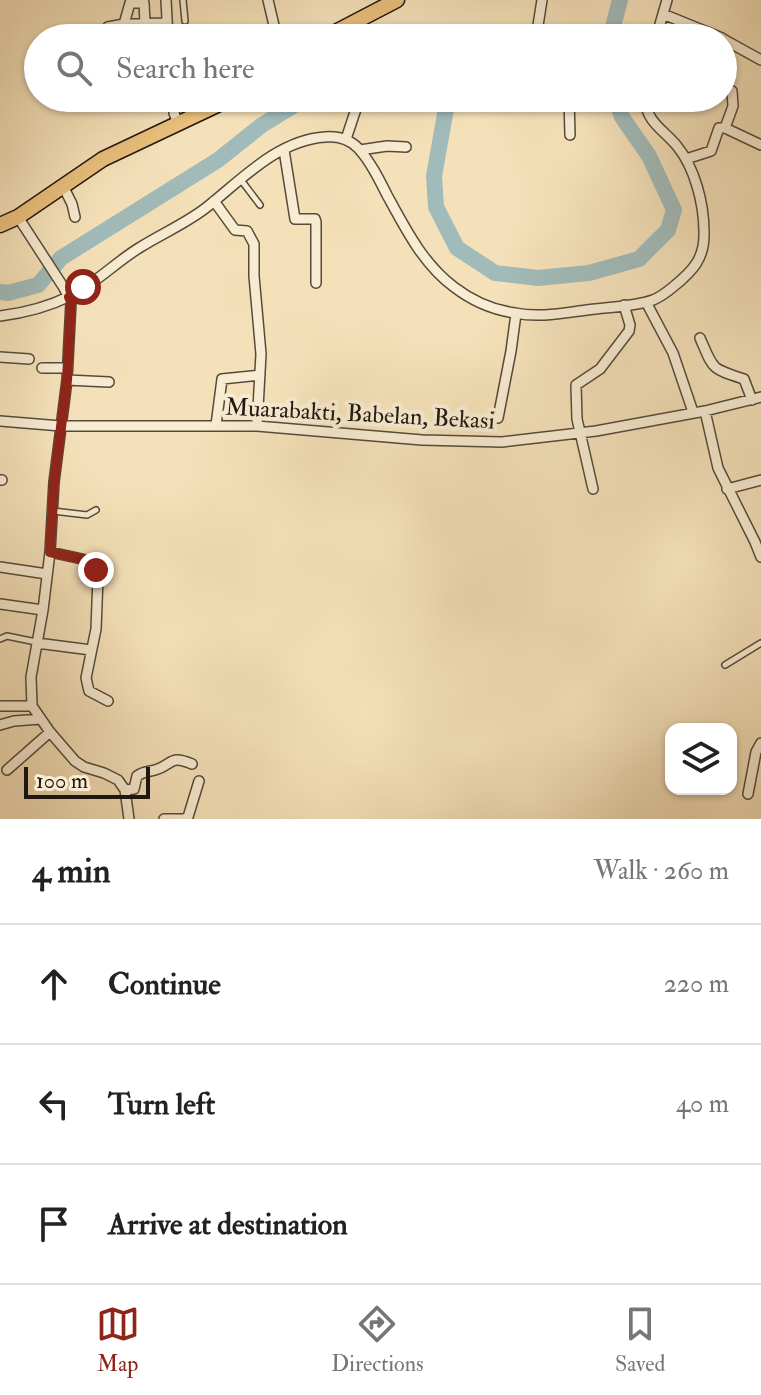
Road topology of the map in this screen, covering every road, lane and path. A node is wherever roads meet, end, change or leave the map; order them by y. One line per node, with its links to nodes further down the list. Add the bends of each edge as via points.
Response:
1 (166, 0): 10 (street)
2 (183, 0): 8 (lane)
3 (268, 0): 12 (street)
4 (397, 0): 13 (main road)
5 (542, 0): 14 (street)
6 (667, 0): 7 (street)
7 (663, 14): 15 (street); 16 (street)
8 (185, 21)
9 (145, 23): 10 (street); 11 (street); 11 (street, via 140,1 128,4)
10 (167, 23)
11 (124, 24)
12 (274, 24)
13 (351, 24)
14 (538, 24)
15 (660, 24)
16 (688, 24)
17 (737, 46): 18 (street)
18 (761, 60)
19 (174, 112): 25 (street)
20 (202, 112): 25 (main road)
21 (355, 112): 28 (street)
22 (569, 112): 27 (street)
23 (647, 112): 33 (street)
24 (731, 112): 26 (street)
25 (178, 123): 35 (main road, via 103,159)
26 (725, 128): 29 (street); 33 (street, via 719,128 710,152)
27 (570, 135)
28 (346, 139): 31 (street, via 320,137); 32 (street)
29 (761, 145)
30 (406, 147): 32 (street)
31 (284, 150): 34 (street); 41 (street, via 295,219 316,222)
32 (360, 150): 45 (street, via 414,243 442,277 481,303)
33 (686, 159): 43 (street, via 701,207 703,251 689,274)
34 (241, 179): 36 (street); 37 (lane)
35 (63, 186): 38 (main road); 39 (street)
36 (214, 201): 42 (street); 52 (street, via 235,230 247,231 254,244)
37 (260, 205)
38 (18, 217): 40 (main road); 42 (street)
39 (75, 217)
40 (0, 225)
41 (316, 283)
42 (67, 292): 46 (street, via 28,312); 51 (street)
43 (646, 302): 44 (street); 57 (street, via 673,353)
44 (624, 305): 45 (street); 63 (street, via 629,331 600,369 576,385)
45 (516, 314): 58 (street)
46 (0, 316)
47 (700, 338): 55 (street, via 714,367 744,379)
48 (0, 357): 49 (street)
49 (29, 359)
50 (42, 368): 51 (street)
51 (67, 368): 53 (street)
52 (260, 375): 60 (street, via 222,379); 62 (street)
53 (67, 380): 54 (street); 61 (street)
54 (109, 382)
55 (756, 398): 56 (street, Muarabakti, Babelan, Bekasi)
56 (705, 411): 57 (street, Muarabakti, Babelan, Bekasi); 66 (street)
57 (693, 412): 63 (street, Muarabakti, Babelan, Bekasi)
58 (498, 418)
59 (0, 421): 61 (street, Muarabakti, Babelan, Bekasi)
60 (216, 425): 61 (street, Muarabakti, Babelan, Bekasi); 62 (street, Muarabakti, Babelan, Bekasi)
61 (61, 426): 68 (street)
62 (257, 426): 63 (street, Muarabakti, Babelan, Bekasi, via 486,443)
63 (581, 433): 65 (street)
64 (761, 480): 66 (street)
65 (593, 489)
66 (727, 489): 70 (street)
67 (96, 510): 68 (lane, via 87,515)
68 (52, 511): 69 (street)
69 (50, 552): 72 (street); 78 (street, via 82,559 96,570 98,610)
70 (761, 557)
71 (0, 567): 72 (street)
72 (47, 574): 74 (street)
73 (0, 604): 74 (street)
74 (43, 610): 76 (street)
75 (0, 639): 76 (lane)
76 (37, 643): 78 (street); 82 (street)
77 (761, 643): 79 (lane)
78 (91, 650): 80 (street, via 88,688)
79 (725, 665)
80 (108, 701)
81 (0, 706): 82 (street)
82 (32, 706): 83 (street)
83 (41, 719): 84 (street); 85 (street)
84 (0, 725)
85 (50, 732): 88 (street); 90 (street, via 75,761 118,780)
86 (761, 743): 91 (street)
87 (192, 764): 90 (street, via 167,762 137,776 134,789)
88 (7, 770)
89 (199, 781): 94 (street)
90 (125, 790): 92 (street)
91 (748, 794)
92 (129, 819)
93 (164, 819): 94 (street)
94 (183, 819)

